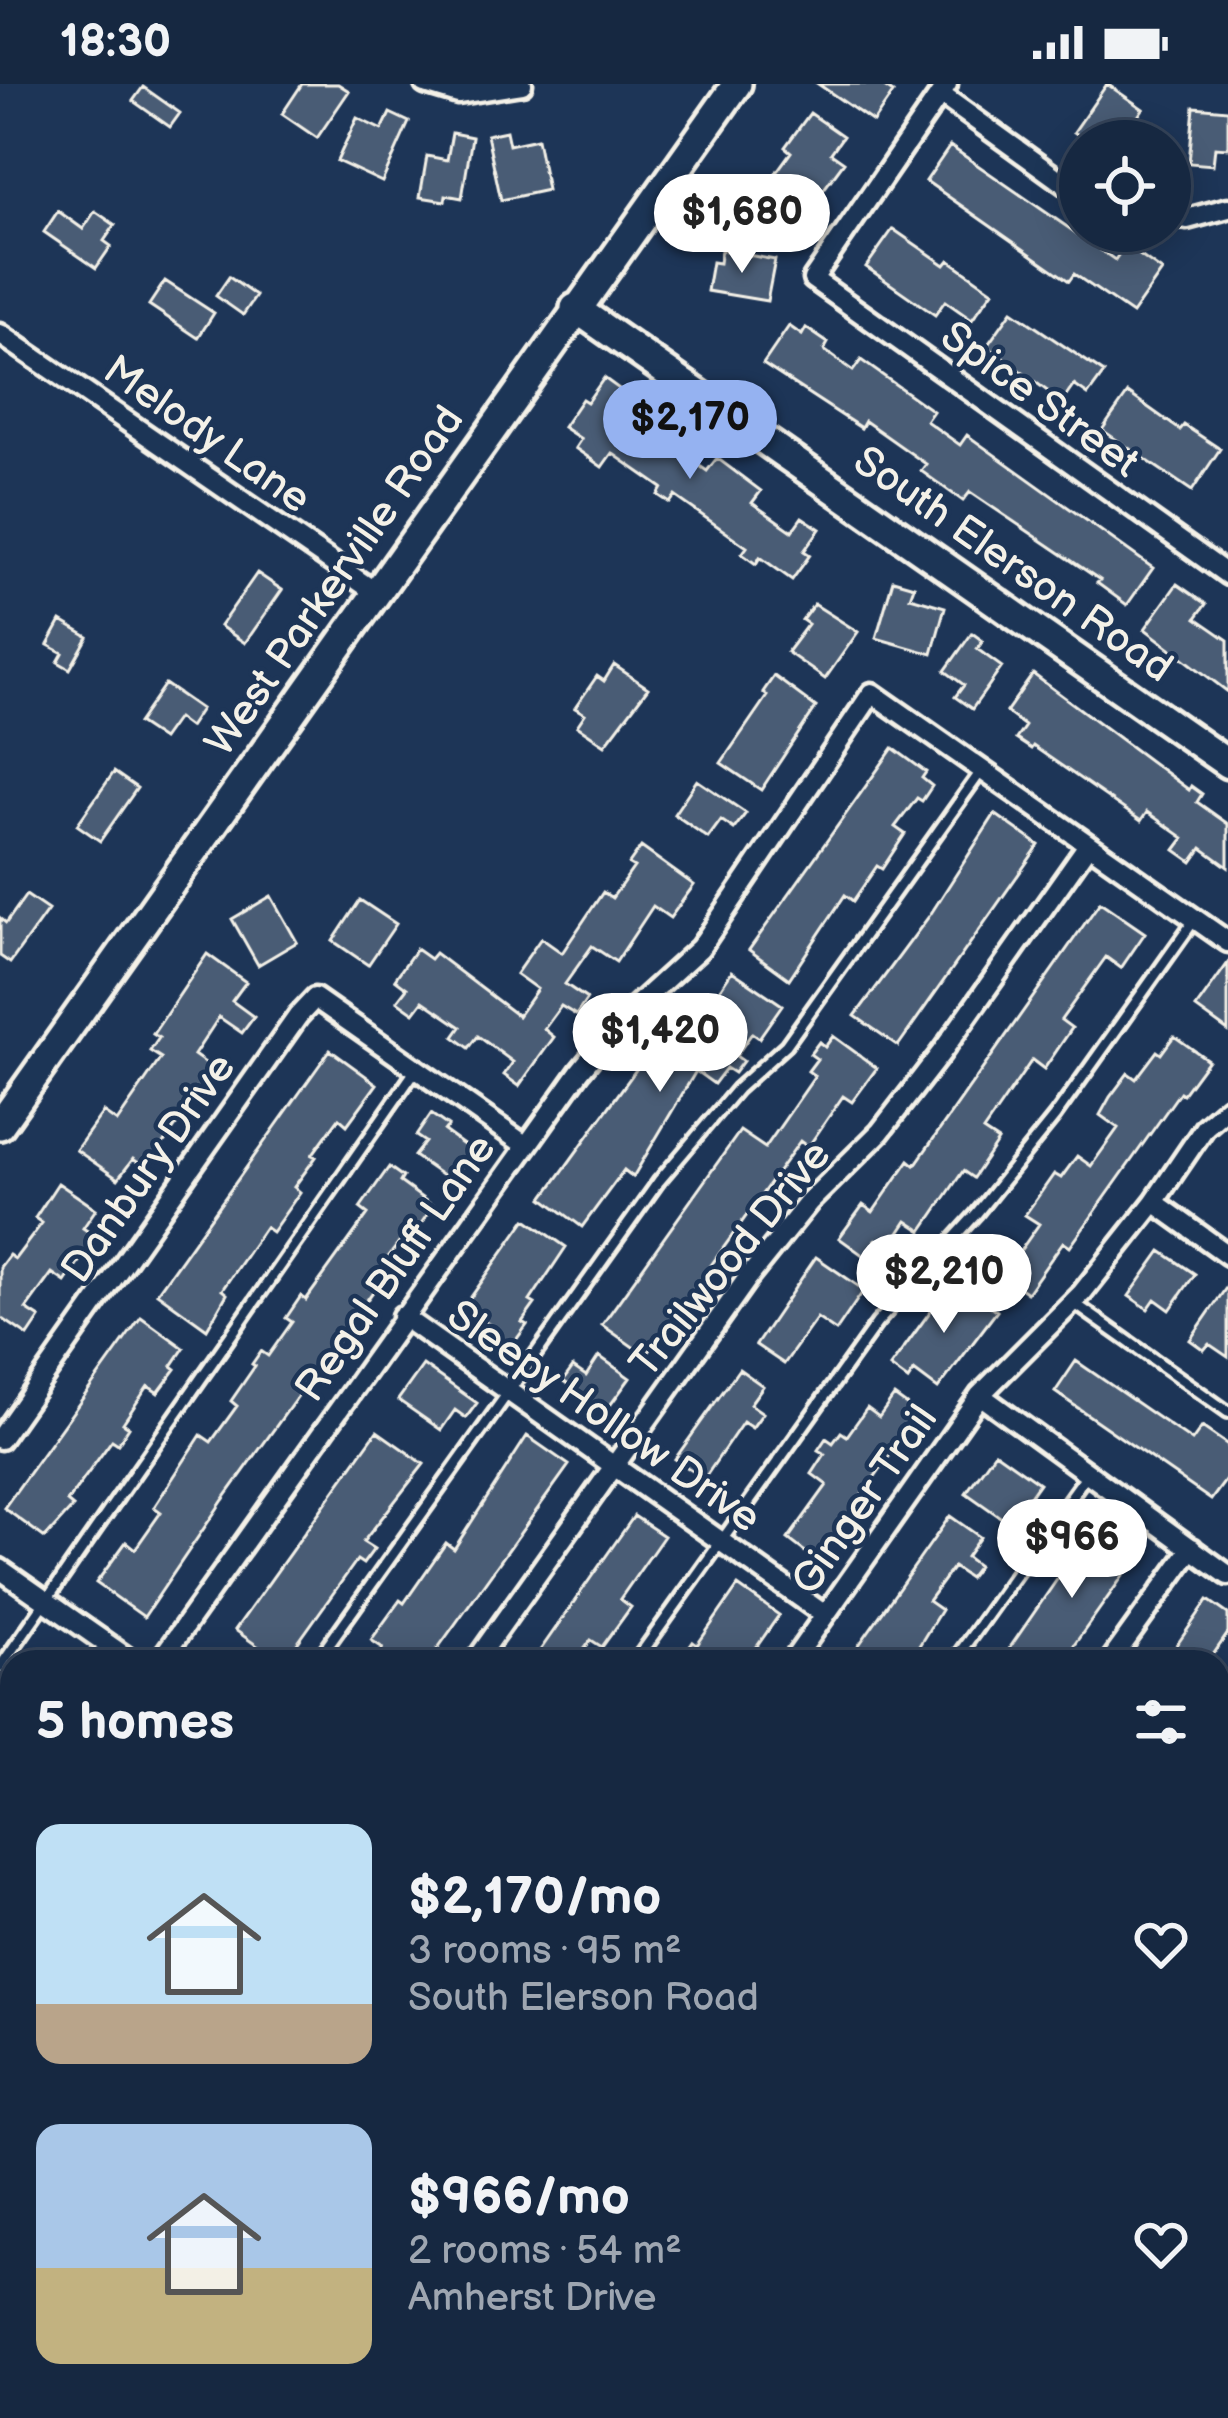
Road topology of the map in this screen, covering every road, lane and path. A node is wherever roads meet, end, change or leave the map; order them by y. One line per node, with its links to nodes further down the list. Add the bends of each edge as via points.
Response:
1 (425, 84): 2 (street, via 458,94)
2 (523, 84)
3 (737, 84): 8 (main road, West Parkerville Road)
4 (943, 89): 5 (street); 10 (street, Spice Street, via 813,279)
5 (1059, 179)
6 (1228, 208): 7 (street)
7 (1191, 217)
8 (575, 308): 11 (main road, West Parkerville Road); 12 (main road, South Elerson Road)
9 (0, 334): 11 (street, Melody Lane)
10 (1228, 575)
11 (375, 592): 19 (main road, West Parkerville Road)
12 (1228, 764)
13 (982, 770): 14 (street); 20 (street, Regal Bluff Lane, via 872,694 700,948 626,1016); 25 (lane, via 786,1045 658,1181)
14 (1088, 845): 15 (street); 29 (street, Trailwood Drive, via 941,1053 880,1132 808,1202)
15 (1195, 919): 16 (street); 31 (lane, via 1055,1116 877,1323)
16 (1228, 942)
17 (416, 1069): 20 (street); 28 (street, Danbury Drive, via 315,998); 35 (lane)
18 (1228, 1107): 21 (street, Ginger Trail)
19 (0, 1125)
20 (525, 1145): 24 (street, Regal Bluff Lane)
21 (1154, 1202): 22 (street); 23 (street, Ginger Trail)
22 (1228, 1255)
23 (1074, 1303): 26 (street, Ginger Trail); 27 (lane)
24 (402, 1316): 25 (street, Sleepy Hollow Drive); 39 (street, Regal Bluff Lane)
25 (510, 1392): 29 (street, Sleepy Hollow Drive); 40 (lane)
26 (980, 1395): 30 (street); 36 (street, Ginger Trail)
27 (1228, 1412)
28 (0, 1439)
29 (614, 1465): 31 (street, Sleepy Hollow Drive); 41 (street, Trailwood Drive)
30 (1088, 1473): 32 (street); 44 (lane)
31 (722, 1542): 36 (street, Sleepy Hollow Drive); 42 (lane)
32 (1192, 1547): 34 (street); 45 (street)
33 (0, 1569): 35 (street)
34 (1228, 1575)
35 (47, 1602): 37 (lane); 38 (street)
36 (825, 1615): 43 (street, Ginger Trail)
37 (12, 1650)
38 (116, 1650)
39 (167, 1650)
40 (325, 1650)
41 (483, 1650)
42 (644, 1650)
43 (800, 1650)
44 (962, 1650)
45 (1119, 1650)

